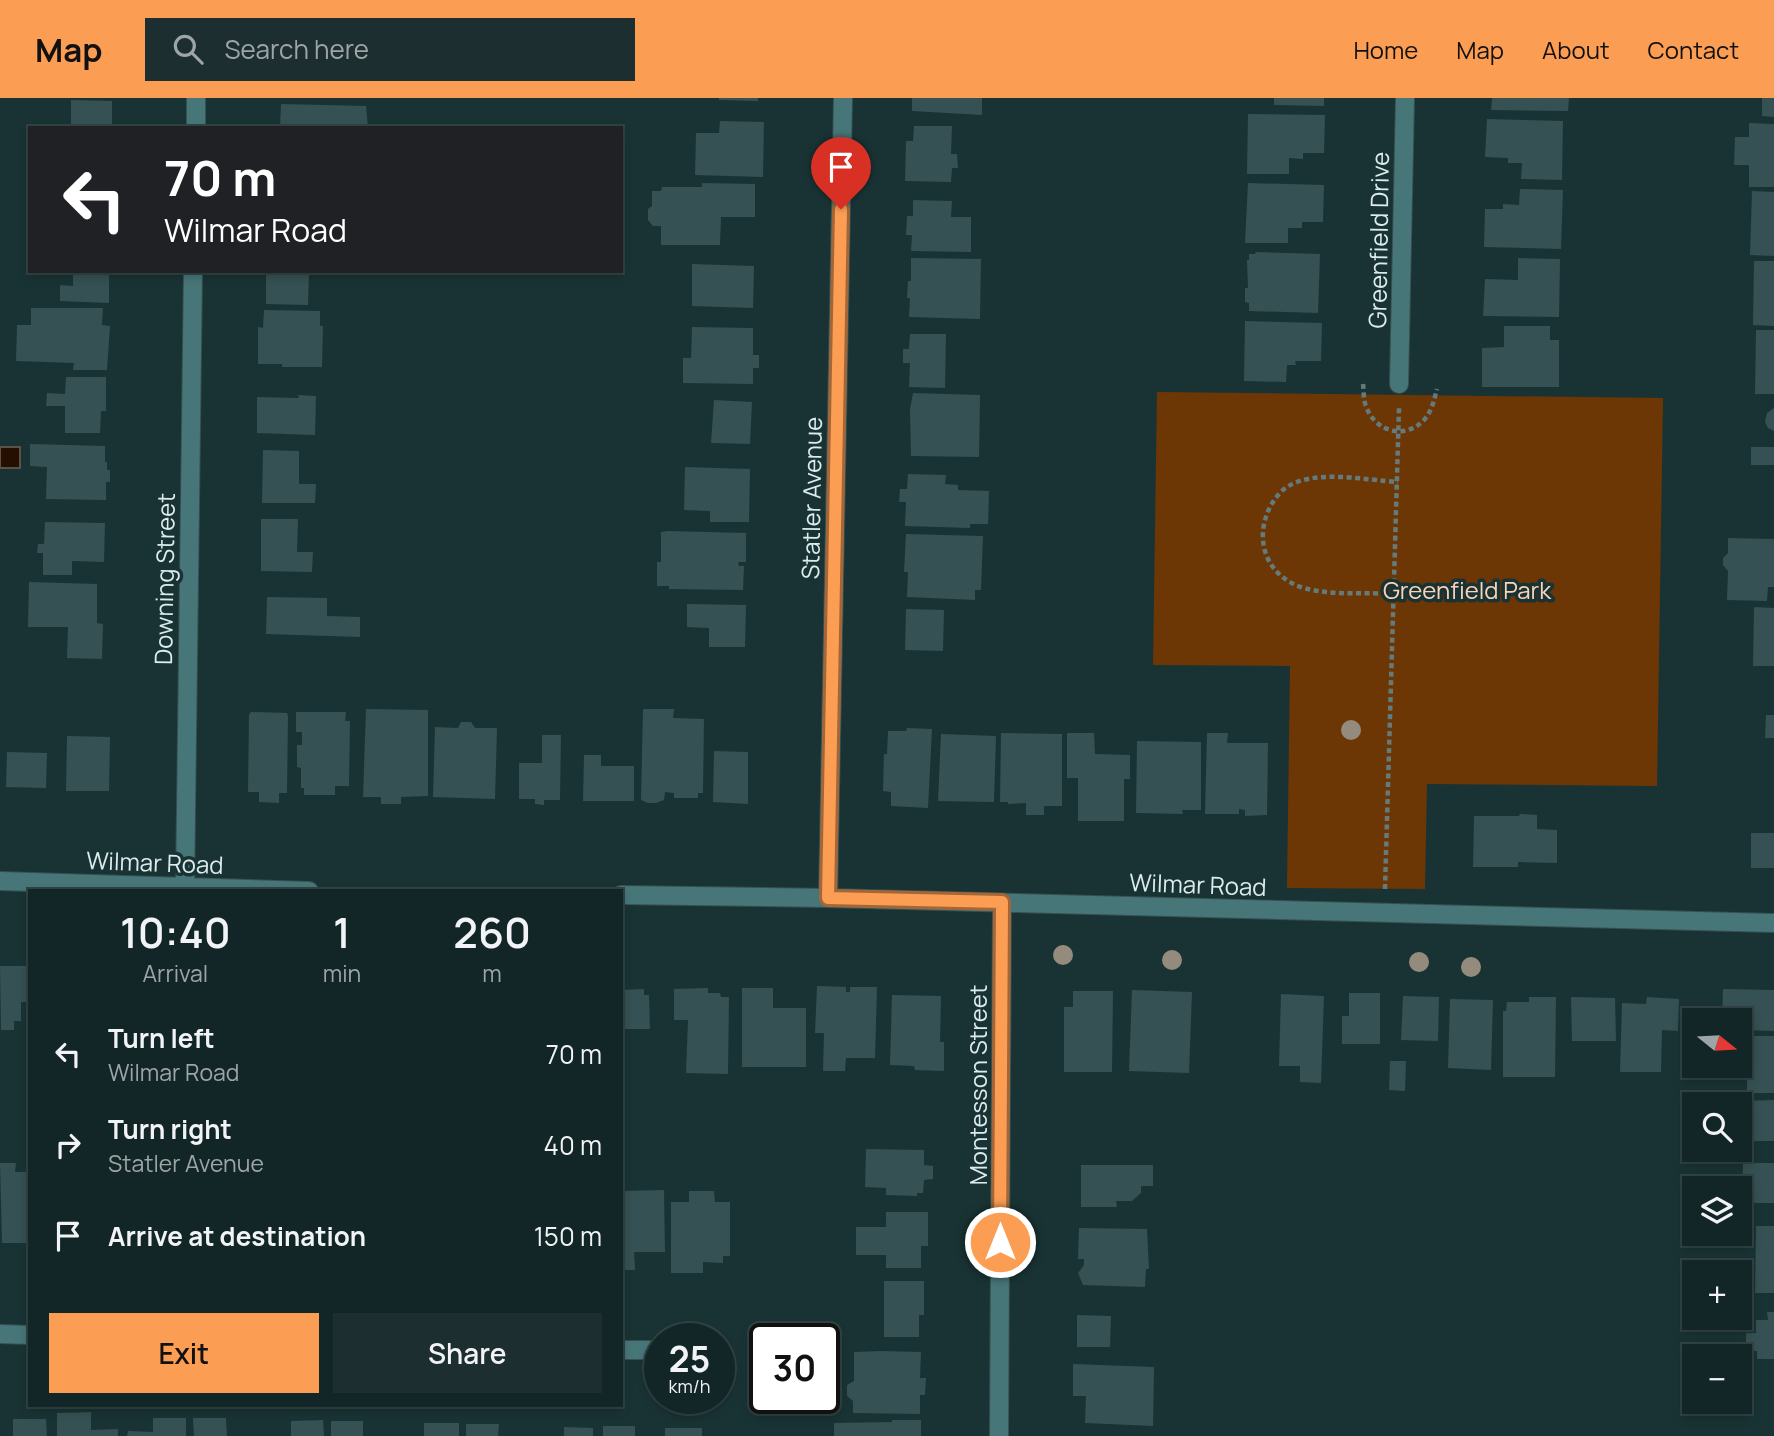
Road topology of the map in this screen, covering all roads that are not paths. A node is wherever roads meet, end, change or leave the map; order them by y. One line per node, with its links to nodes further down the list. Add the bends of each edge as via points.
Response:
1 (196, 98): 4 (street)
2 (843, 98): 11 (street, Statler Avenue)
3 (1405, 98): 6 (street, Greenfield Drive)
4 (196, 126)
5 (193, 273): 8 (street, Downing Street)
6 (1399, 384)
7 (0, 881): 8 (street, Wilmar Road)
8 (185, 887): 9 (street, Wilmar Road)
9 (212, 889)
10 (623, 895): 11 (street, Wilmar Road)
11 (828, 898): 12 (street, Wilmar Road)
12 (1002, 902): 13 (street, Wilmar Road); 18 (street, Montesson Street)
13 (1774, 923)
14 (0, 1334): 15 (street)
15 (28, 1335)
16 (623, 1350): 17 (street)
17 (644, 1350)
18 (999, 1436)

